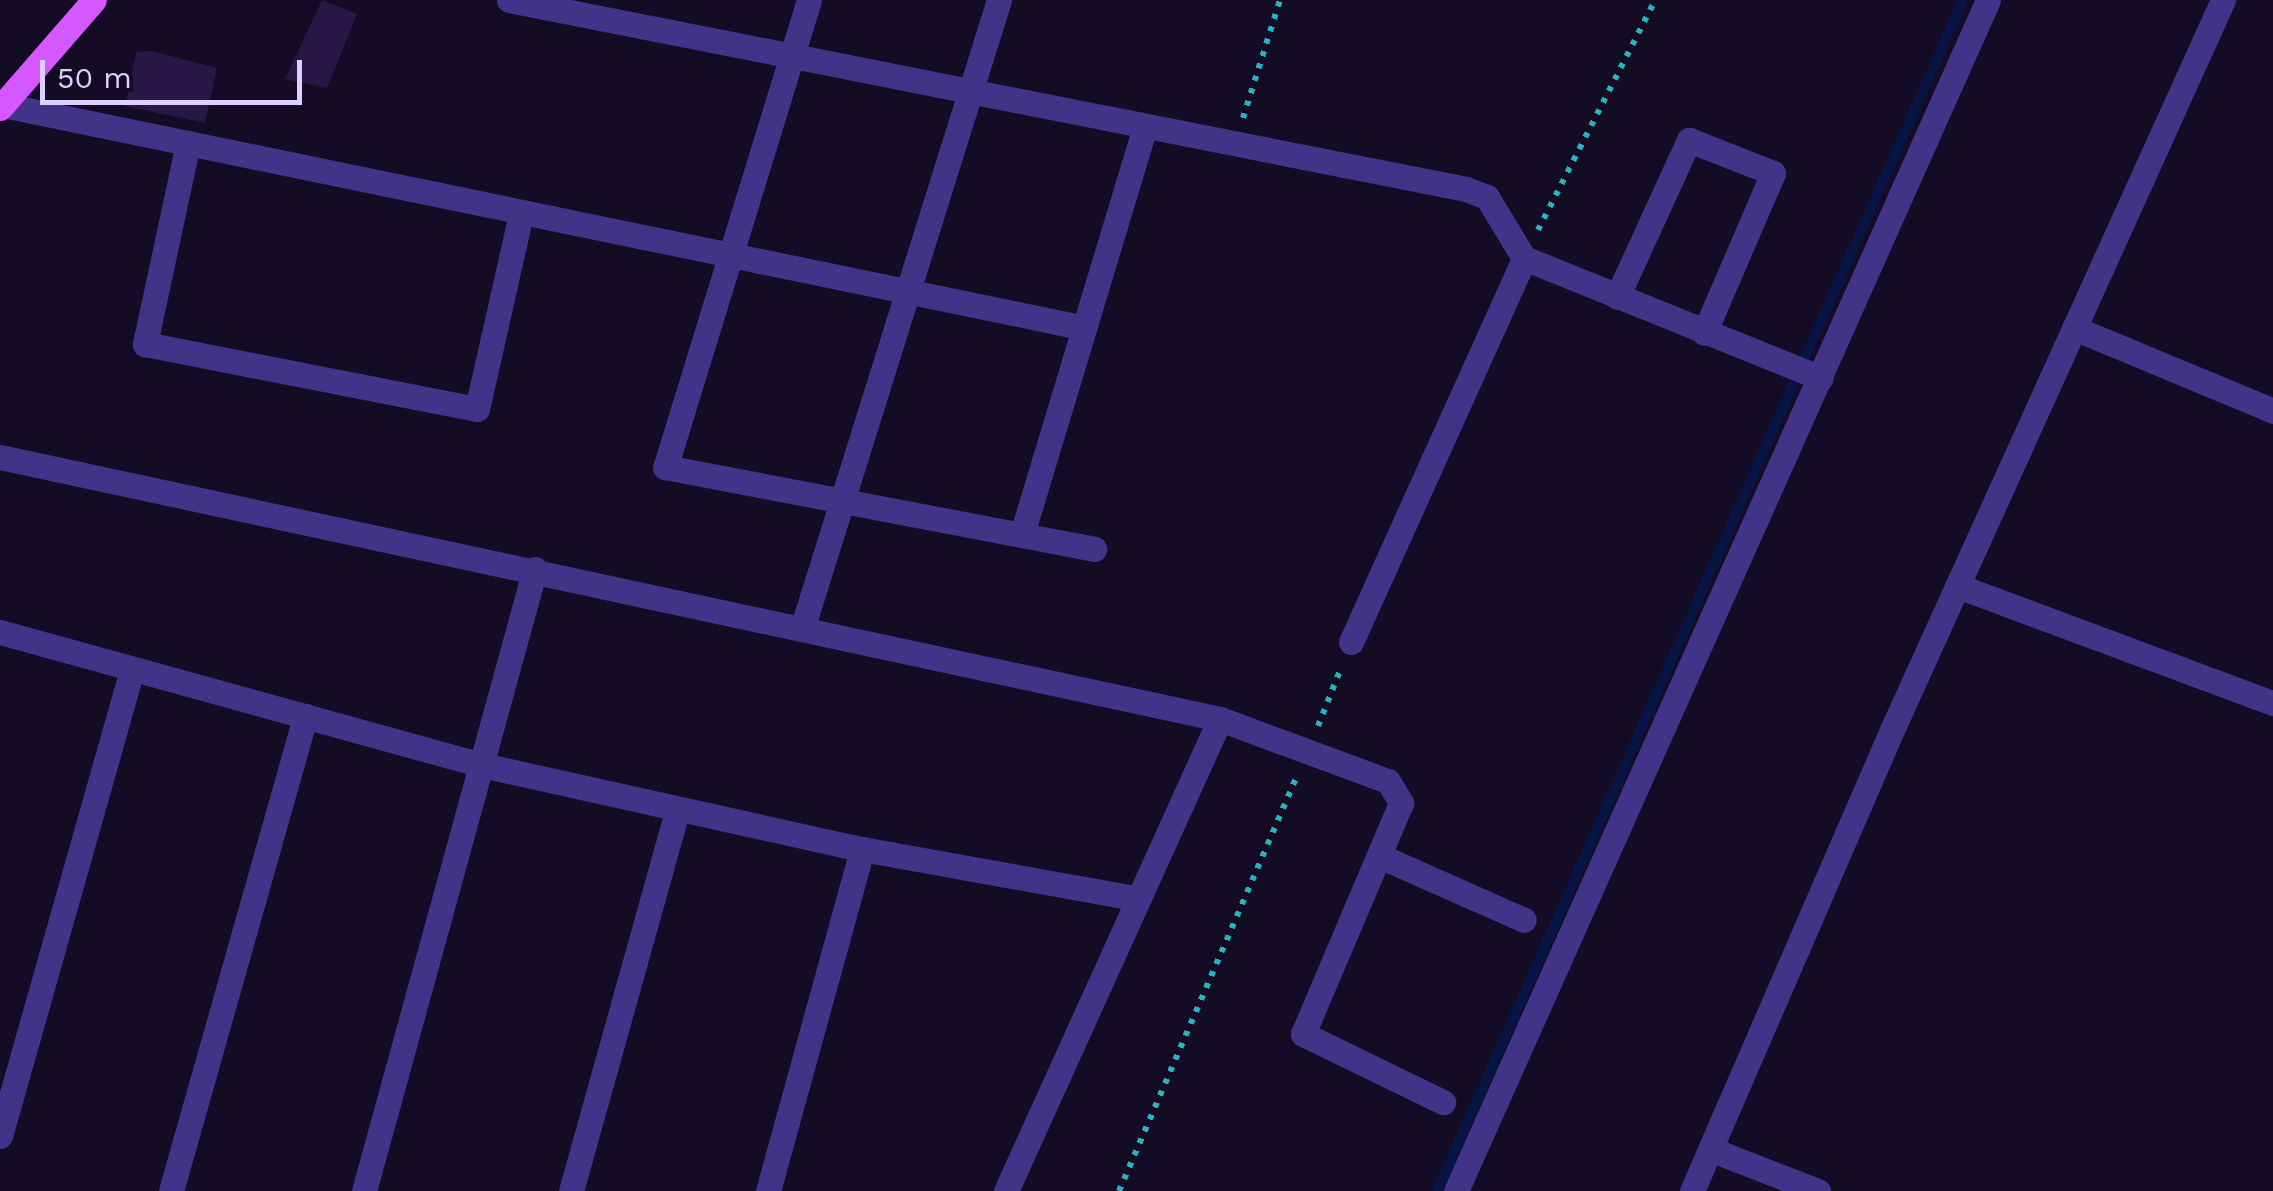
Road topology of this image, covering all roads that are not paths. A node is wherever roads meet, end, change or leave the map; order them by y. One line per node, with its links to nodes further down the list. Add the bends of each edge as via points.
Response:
1 (94, 0): 9 (main road)
2 (509, 0): 7 (street)
3 (809, 0): 7 (street)
4 (1000, 0): 8 (street)
5 (1988, 0): 20 (street)
6 (2223, 0): 18 (street)
7 (790, 58): 8 (street); 13 (street)
8 (970, 94): 10 (street); 15 (street)
9 (1, 107): 11 (street)
10 (1144, 130): 14 (street, via 1234,148 1266,146 1476,193 1487,197); 17 (street)
11 (188, 144): 12 (street); 12 (street, via 145,344 478,409)
12 (521, 213): 13 (street)
13 (726, 255): 15 (street); 23 (street, via 665,467)
14 (1524, 258): 16 (street); 30 (street)
15 (905, 291): 17 (street); 23 (street)
16 (1617, 297): 19 (street); 19 (street, via 1690,140 1773,173)
17 (1081, 326): 24 (street)
18 (2074, 328): 21 (street); 27 (street)
19 (1704, 333): 20 (street)
20 (1821, 378): 49 (street)
21 (2273, 411)
22 (0, 457): 26 (street)
23 (838, 504): 24 (street); 28 (street)
24 (1022, 534): 25 (street)
25 (1094, 549)
26 (535, 569): 28 (street); 35 (street)
27 (1958, 586): 32 (street); 43 (street)
28 (802, 628): 34 (street)
29 (0, 632): 31 (street)
30 (1351, 642)
31 (132, 669): 33 (street); 42 (street)
32 (2273, 703)
33 (304, 716): 35 (street); 44 (street)
34 (1220, 718): 38 (street, via 1388,782 1401,803); 39 (street)
35 (482, 765): 36 (street); 45 (street)
36 (677, 811): 37 (street); 46 (street)
37 (862, 849): 39 (street); 47 (street)
38 (1382, 857): 40 (street); 41 (street, via 1303,1034)
39 (1134, 898): 48 (street)
40 (1524, 920)
41 (1443, 1102)
42 (0, 1136)
43 (1710, 1149): 50 (street); 51 (street)
44 (171, 1191)
45 (364, 1191)
46 (571, 1191)
47 (768, 1191)
48 (1006, 1191)
49 (1456, 1191)
50 (1692, 1191)
51 (1818, 1191)

